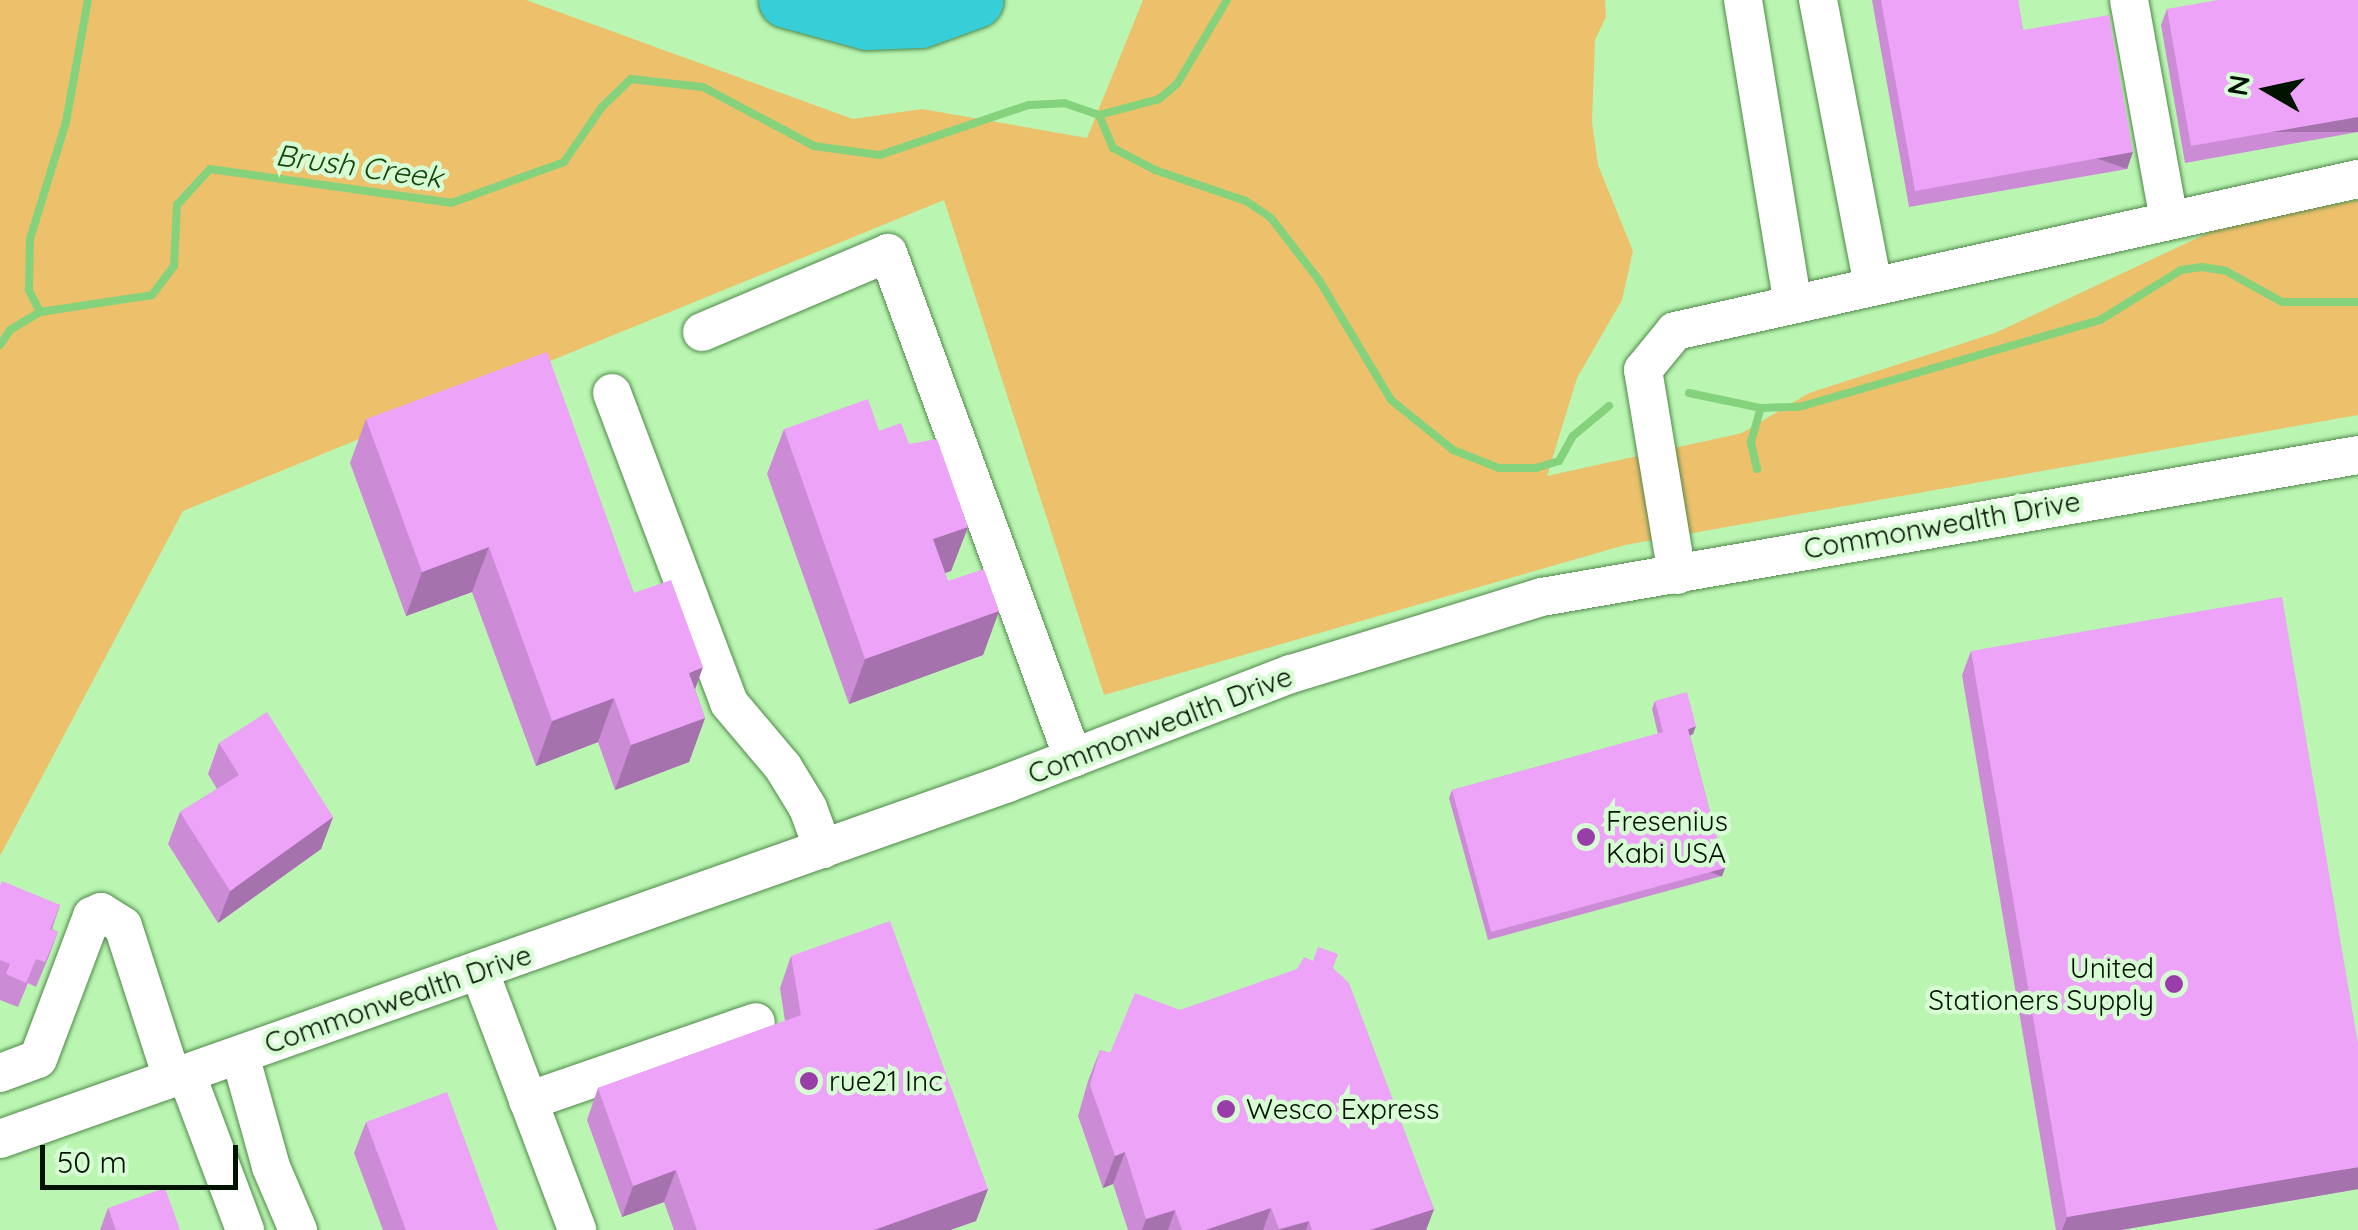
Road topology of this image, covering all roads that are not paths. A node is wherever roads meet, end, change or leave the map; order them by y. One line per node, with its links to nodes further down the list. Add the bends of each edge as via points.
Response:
1 (786, 0): 4 (highway, via 868,22 920,20)
2 (858, 0): 3 (highway)
3 (896, 0)
4 (976, 0)
5 (1743, 0): 11 (street)
6 (1818, 0): 10 (street)
7 (2129, 0): 9 (street)
8 (2358, 179): 9 (street)
9 (2169, 220): 10 (street)
10 (1873, 286): 11 (street)
11 (1793, 304): 15 (street, via 1675,331 1643,370)
12 (702, 332): 16 (street, via 888,253)
13 (612, 393): 17 (street, via 729,704 783,768)
14 (2358, 455): 15 (street, Commonwealth Drive)
15 (1677, 575): 16 (street, Commonwealth Drive, via 1542,597 1291,674)
16 (1073, 758): 17 (street, Commonwealth Drive)
17 (823, 849): 18 (street, Commonwealth Drive)
18 (479, 970): 20 (street, Commonwealth Drive); 23 (street)
19 (756, 1022): 23 (street)
20 (240, 1054): 22 (street, Commonwealth Drive); 26 (street, via 271,1167)
21 (0, 1072): 22 (street, via 38,1059 92,916 101,912 124,926)
22 (179, 1076): 24 (street, Commonwealth Drive); 25 (street)
23 (528, 1101): 27 (street)
24 (0, 1138)
25 (246, 1230)
26 (298, 1230)
27 (577, 1230)

